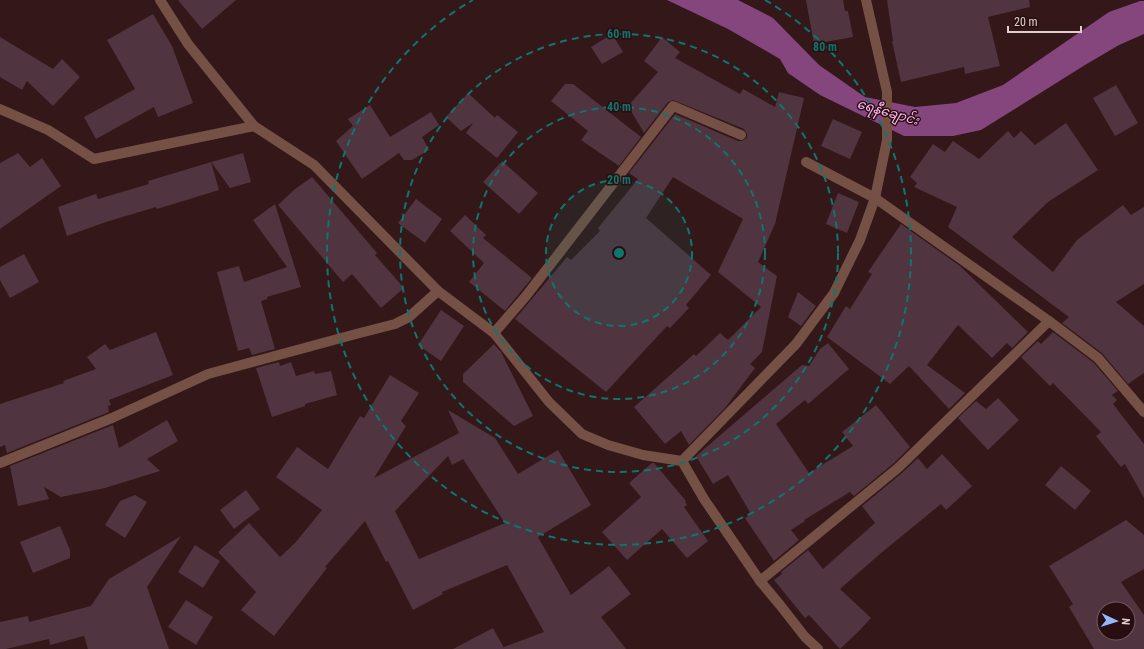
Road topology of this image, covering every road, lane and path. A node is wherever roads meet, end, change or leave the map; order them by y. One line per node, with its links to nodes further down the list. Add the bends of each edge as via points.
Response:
1 (160, 0): 4 (street, via 188,44)
2 (866, 0): 7 (street, via 887,92 887,140)
3 (0, 109): 4 (street, via 48,130 94,159)
4 (254, 126): 8 (street, via 314,165)
5 (741, 135): 10 (street, via 673,106 526,296)
6 (806, 162): 7 (street)
7 (874, 198): 9 (street); 12 (street, via 860,240 834,293 796,344)
8 (438, 291): 10 (street); 13 (street, via 409,317 395,324 208,374 112,418)
9 (1049, 321): 11 (street, via 1098,358); 14 (street, via 898,468)
10 (494, 333): 12 (street, via 549,402 582,434 643,455)
11 (1144, 412)
12 (682, 461): 14 (street, via 704,499)
13 (0, 463)
14 (760, 580): 15 (street, via 804,637)
15 (818, 649)

